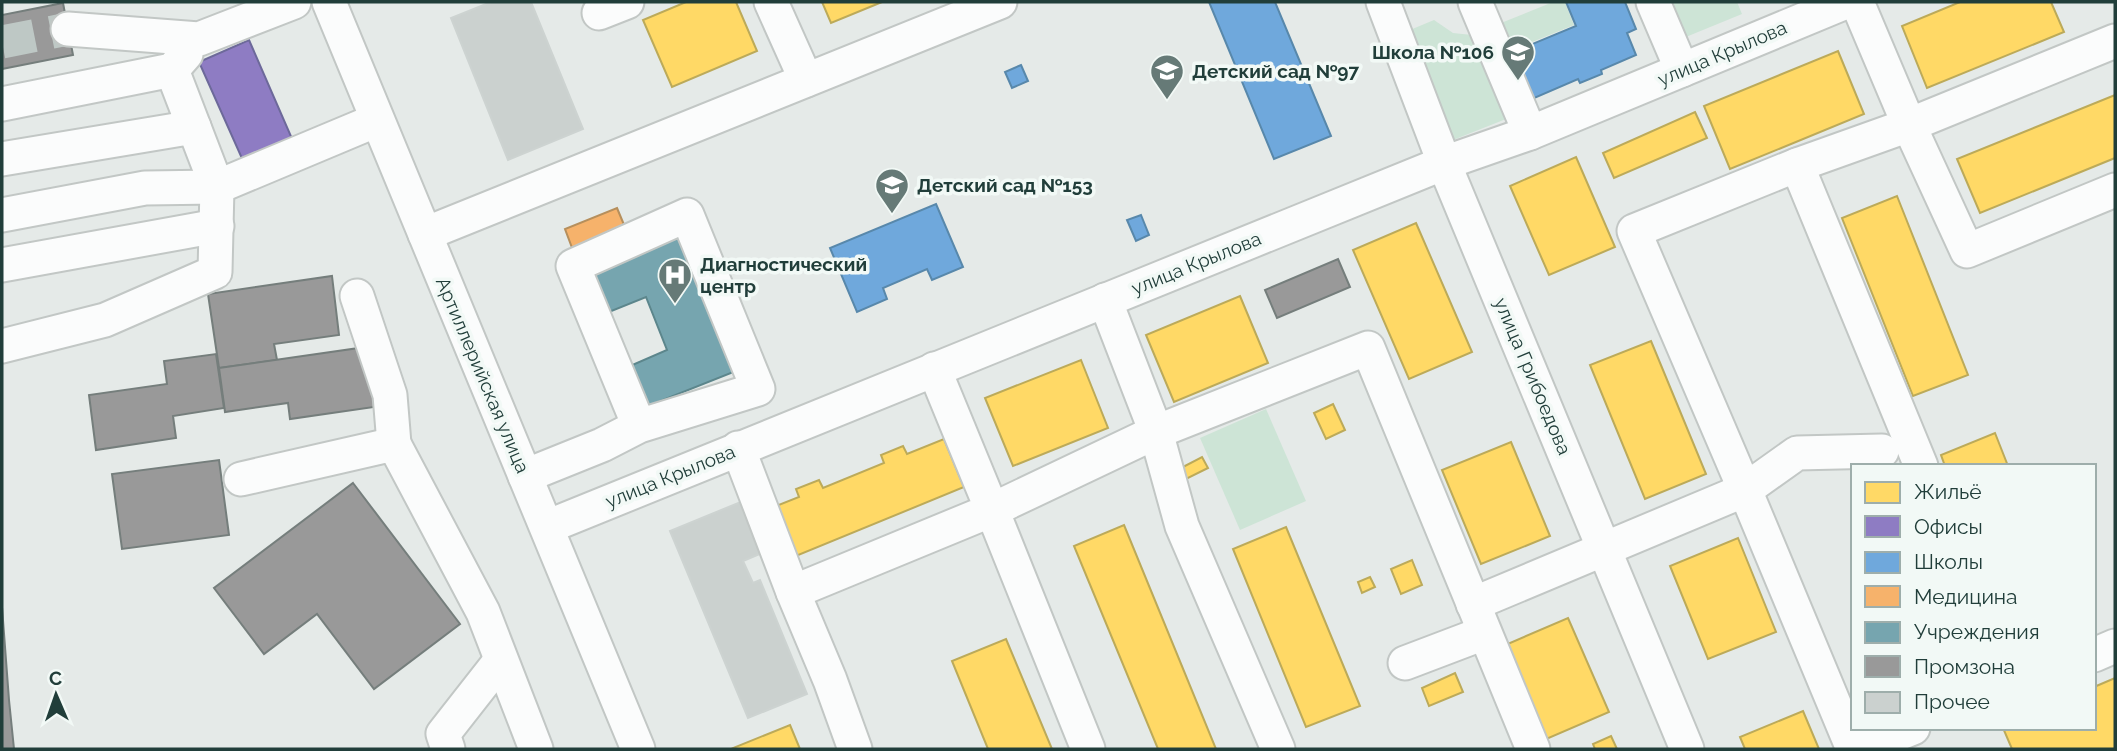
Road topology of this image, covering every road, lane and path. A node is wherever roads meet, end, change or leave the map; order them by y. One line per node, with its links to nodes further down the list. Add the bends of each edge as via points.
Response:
1 (293, 2): 11 (street)
2 (328, 2): 17 (street, Артиллерийская улица)
3 (771, 2): 15 (street)
4 (1000, 2): 15 (street)
5 (1382, 2): 22 (street, улица Грибоедова)
6 (1475, 2): 20 (street)
7 (1653, 2): 14 (street)
8 (1846, 2): 14 (street, улица Крылова)
9 (1857, 2): 18 (street)
10 (68, 29): 11 (street)
11 (199, 39): 13 (street)
12 (2115, 41): 18 (street)
13 (172, 70): 16 (street); 19 (street)
14 (1682, 70): 20 (street, улица Крылова)
15 (806, 80): 28 (street)
16 (2, 104)
17 (377, 120): 24 (street); 28 (street, Артиллерийская улица)
18 (1909, 125): 23 (street); 25 (street, via 1967,251)
19 (194, 127): 21 (street); 24 (street)
20 (1530, 133): 22 (street, улица Крылова)
21 (2, 159)
22 (1444, 163): 31 (street, улица Крылова); 45 (street, улица Грибоедова)
23 (1797, 165): 39 (street); 42 (street, via 1634,230)
24 (217, 187): 26 (street, via 145,188); 27 (street)
25 (2115, 190)
26 (2, 215)
27 (216, 226): 29 (street); 32 (street, via 215,272 105,320)
28 (425, 234): 40 (street, Артиллерийская улица)
29 (2, 265)
30 (357, 296): 36 (street, via 390,395)
31 (1105, 300): 33 (street, улица Крылова); 35 (street)
32 (2, 346)
33 (934, 369): 37 (street, улица Крылова); 43 (street)
34 (639, 426): 34 (street, via 758,389 687,215 573,266); 40 (street)
35 (1156, 432): 43 (street); 47 (street, via 1368,348); 58 (street, via 1182,526)
36 (394, 444): 41 (street); 50 (street, via 483,612)
37 (738, 448): 44 (street, улица Крылова); 46 (street)
38 (1882, 451): 42 (street, via 1797,453)
39 (1920, 464)
40 (525, 475): 44 (street, Артиллерийская улица)
41 (241, 479)
42 (1745, 491): 45 (street); 61 (street)
43 (992, 510): 46 (street); 57 (street)
44 (547, 527): 55 (street, Артиллерийская улица)
45 (1605, 548): 47 (street); 60 (street, улица Грибоедова)
46 (793, 592): 56 (street)
47 (1478, 618): 51 (street); 59 (street)
48 (2115, 646): 49 (street)
49 (2096, 654)
50 (501, 660): 53 (street, via 443,734); 54 (street)
51 (1405, 663)
52 (1908, 730): 62 (street)
53 (448, 749)
54 (536, 749)
55 (638, 749)
56 (855, 749)
57 (1088, 749)
58 (1278, 749)
59 (1533, 749)
60 (1687, 749)
61 (1853, 749)
62 (1861, 749)

